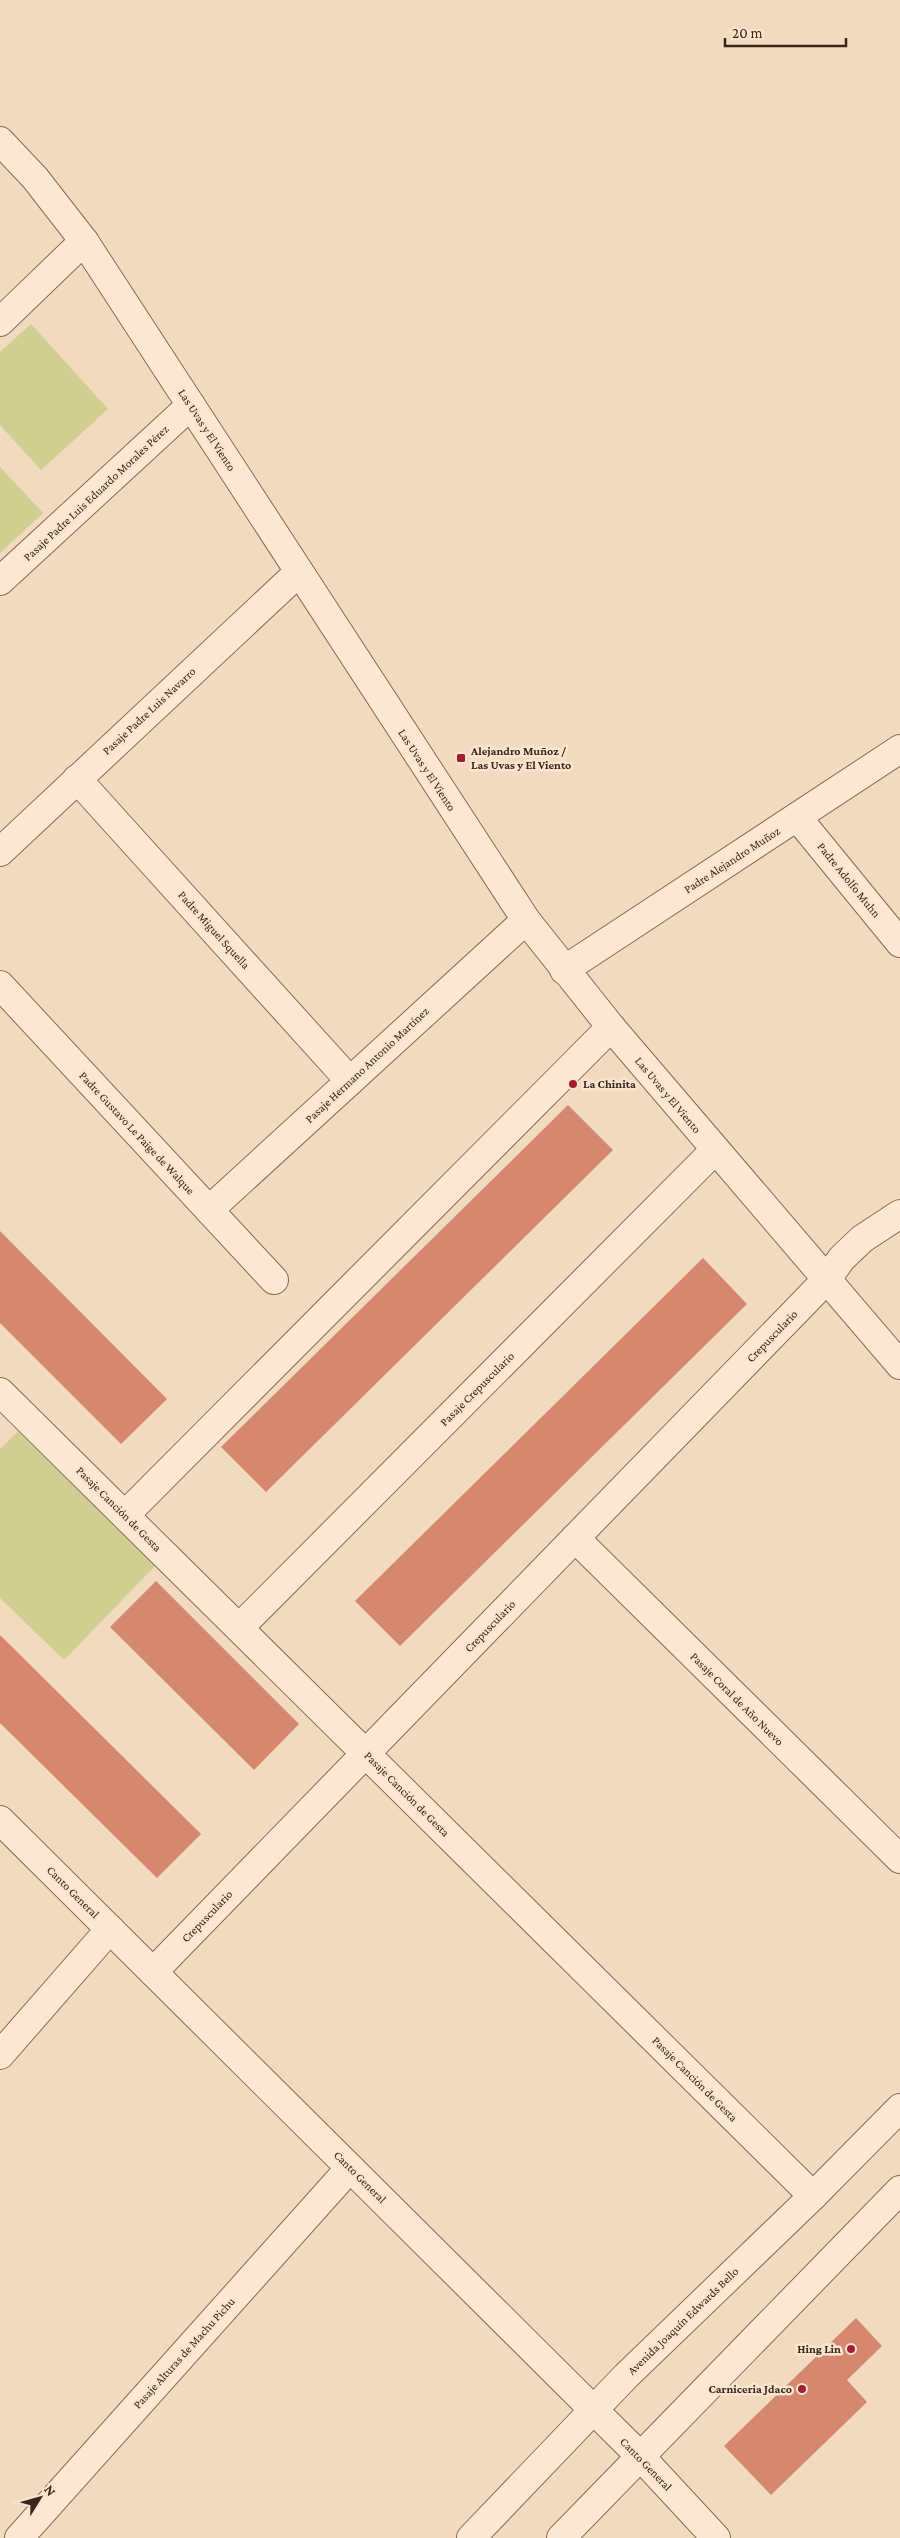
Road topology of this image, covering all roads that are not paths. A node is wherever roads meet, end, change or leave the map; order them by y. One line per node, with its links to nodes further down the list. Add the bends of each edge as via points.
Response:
1 (0, 141): 2 (street, Las Uvas y El Viento)
2 (84, 241): 3 (street); 4 (street, Las Uvas y El Viento)
3 (0, 322)
4 (191, 405): 5 (street, Las Uvas y El Viento); 6 (street, Pasaje Padre Luis Eduardo Morales Pérez)
5 (298, 572): 8 (street, Pasaje Padre Luis Navarro); 11 (street, Las Uvas y El Viento)
6 (0, 581)
7 (900, 749): 9 (street, Padre Alejandro Muñoz)
8 (78, 779): 10 (street, Pasaje Padre Luis Navarro); 16 (street, Padre Miguel Squella)
9 (798, 816): 12 (street, Padre Adolfo Muhn); 13 (street, Padre Alejandro Muñoz)
10 (0, 852)
11 (526, 920): 13 (street, Las Uvas y El Viento); 16 (street, Pasaje Hermano Antonio Martínez)
12 (900, 943)
13 (564, 970): 15 (street, Las Uvas y El Viento)
14 (0, 986): 18 (street, Padre Gustavo Le Paige de Walque)
15 (611, 1027): 17 (street, Las Uvas y El Viento); 24 (street)
16 (350, 1081): 18 (street, Pasaje Hermano Antonio Martínez)
17 (715, 1150): 20 (street, Las Uvas y El Viento); 26 (street, Pasaje Crepusculario)
18 (209, 1210): 21 (street, Padre Gustavo Le Paige de Walque)
19 (900, 1214): 20 (street, Crepusculario, via 862,1240 842,1258)
20 (827, 1279): 22 (street, Las Uvas y El Viento); 25 (street, Crepusculario)
21 (274, 1280)
22 (900, 1365)
23 (0, 1392): 24 (street, Pasaje Canción de Gesta)
24 (125, 1515): 26 (street, Pasaje Canción de Gesta)
25 (575, 1538): 27 (street, Crepusculario); 29 (street, Pasaje Coral de Año Nuevo)
26 (239, 1628): 27 (street, Pasaje Canción de Gesta)
27 (366, 1753): 31 (street, Crepusculario); 36 (street, Pasaje Canción de Gesta)
28 (0, 1820): 30 (street, Canto General)
29 (900, 1859)
30 (110, 1929): 31 (street, Canto General); 32 (street)
31 (153, 1972): 34 (street, Canto General)
32 (0, 2055)
33 (900, 2108): 36 (street, Avenida Joaquín Edwards Bello)
34 (350, 2168): 37 (street, Canto General); 39 (street, Pasaje Alturas de Machu Pichu)
35 (900, 2190): 38 (street)
36 (813, 2196): 37 (street, Avenida Joaquín Edwards Bello)
37 (593, 2410): 38 (street, Canto General); 40 (street, Avenida Joaquín Edwards Bello)
38 (640, 2456): 41 (street); 42 (street, Canto General)
39 (19, 2538)
40 (471, 2538)
41 (561, 2538)
42 (716, 2538)

